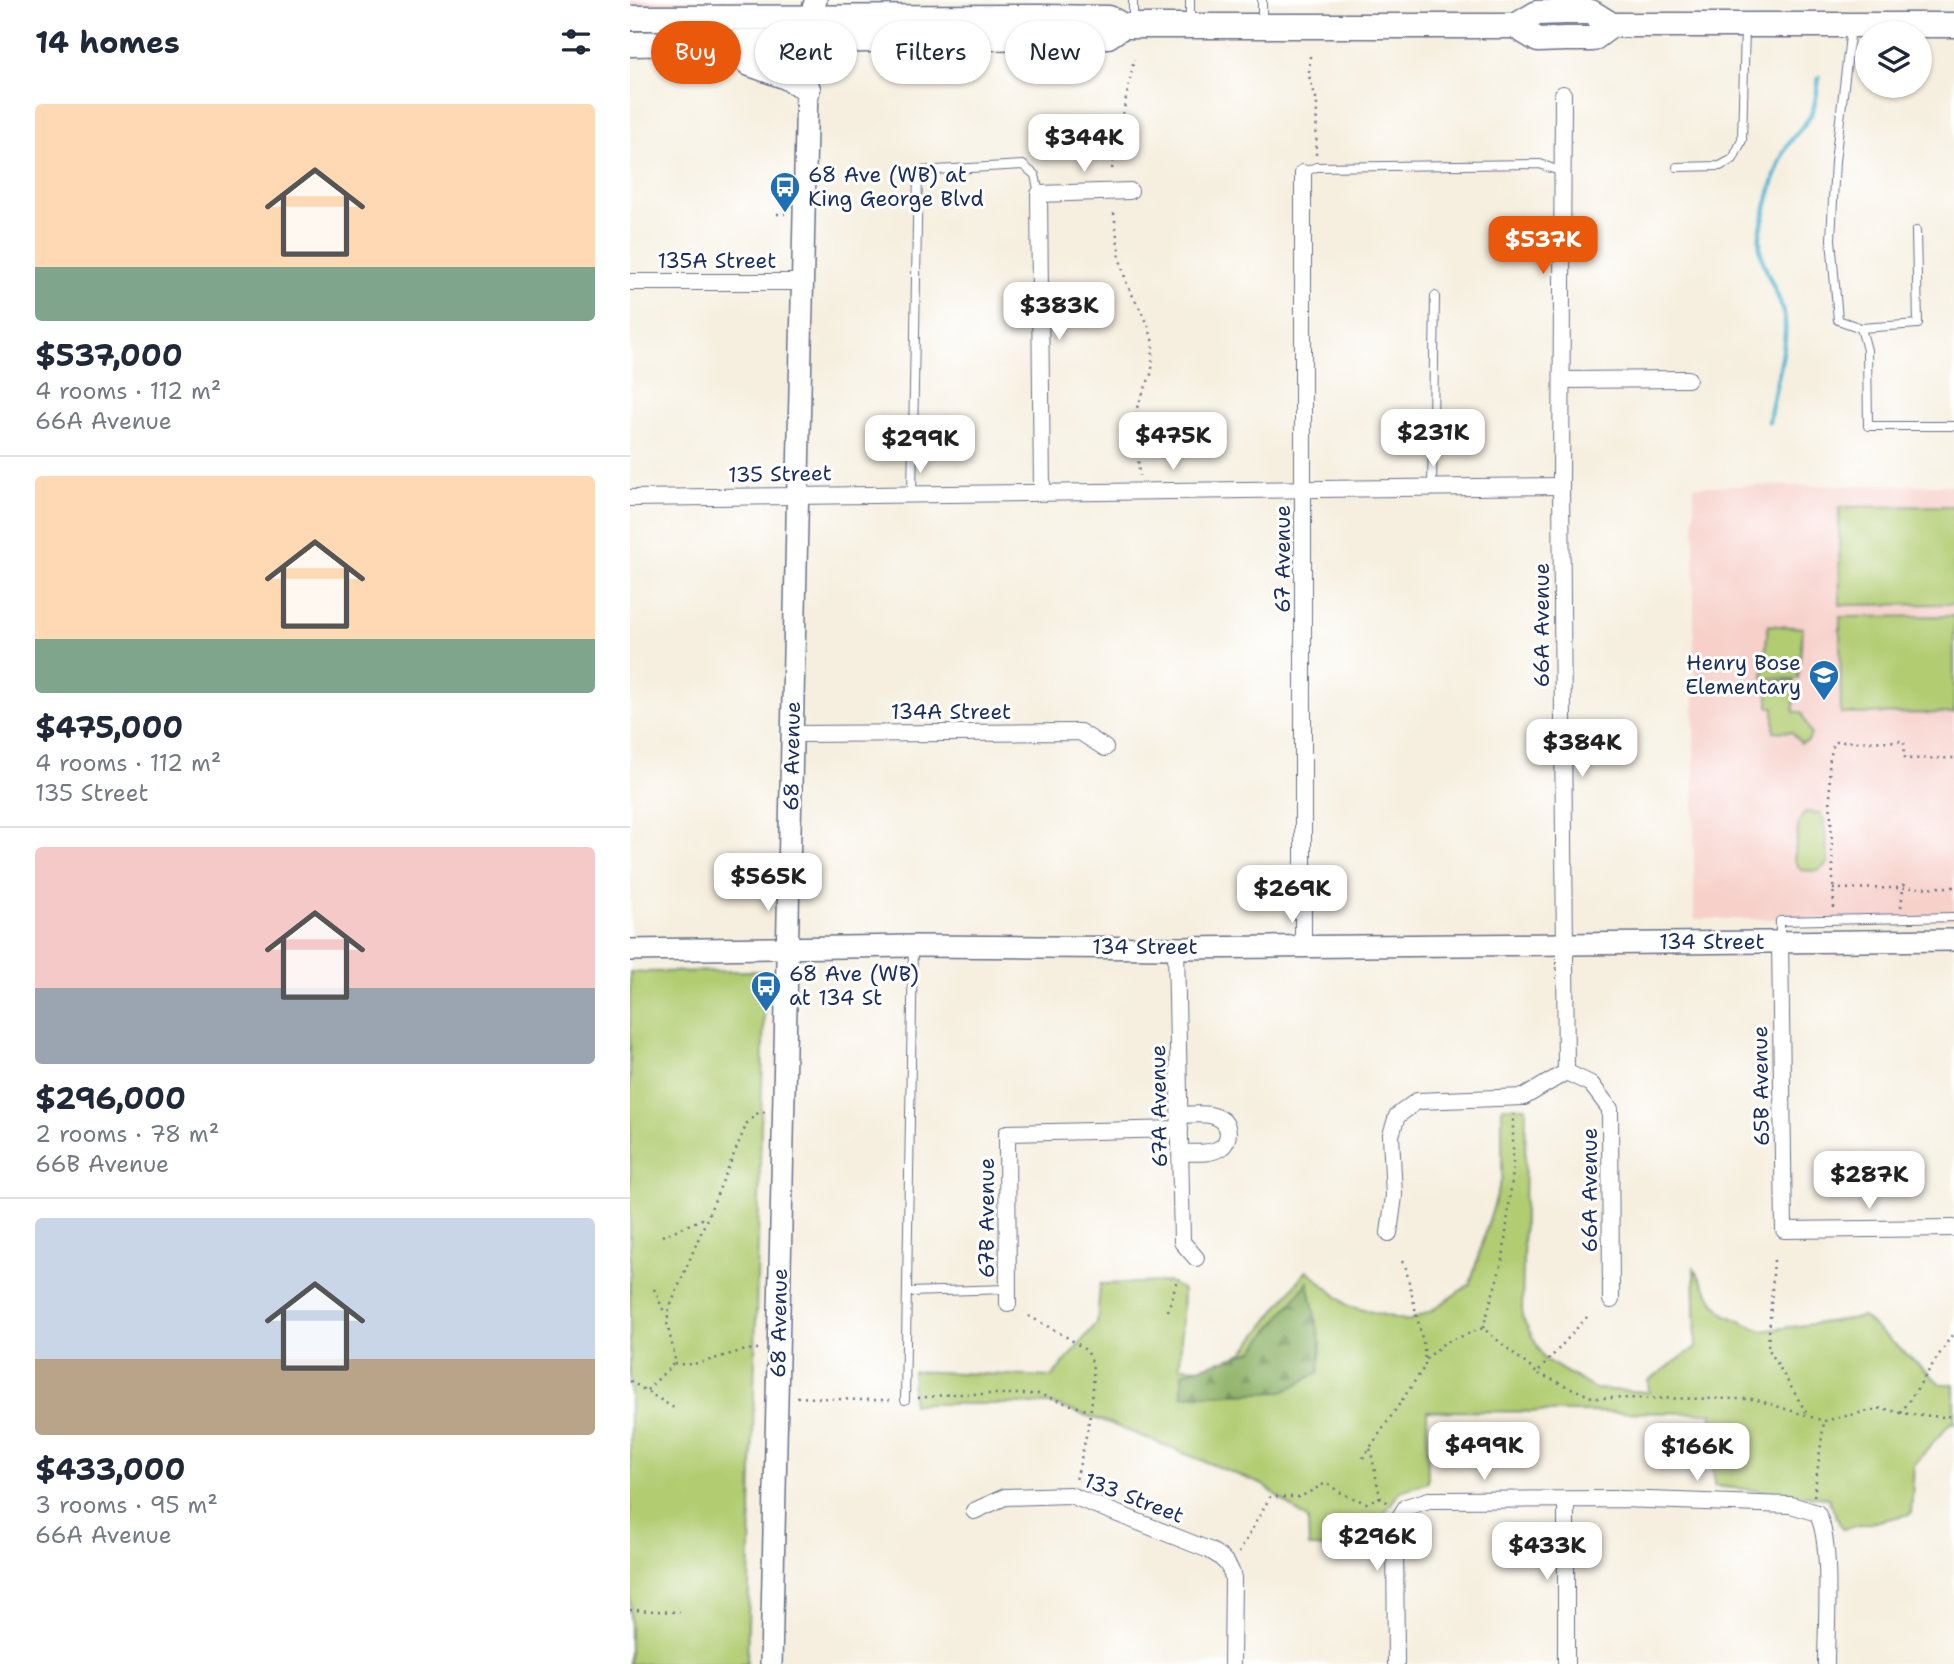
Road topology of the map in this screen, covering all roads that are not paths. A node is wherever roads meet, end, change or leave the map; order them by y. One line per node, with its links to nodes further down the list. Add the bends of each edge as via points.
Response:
1 (851, 0): 7 (main road)
2 (1133, 0): 11 (lane)
3 (1190, 0): 13 (lane)
4 (1262, 0): 14 (lane)
5 (769, 8): 6 (main road); 8 (main road)
6 (809, 14): 7 (main road); 11 (main road, via 1108,36); 15 (main road); 19 (street, 68 Avenue)
7 (870, 17): 11 (main road, via 907,12 1071,13 1109,18)
8 (630, 18)
9 (1746, 25): 12 (main road); 14 (main road, via 1612,24 1591,12 1565,12 1537,13 1515,26); 21 (lane, via 1742,140 1733,159 1720,166)
10 (1954, 25): 12 (main road)
11 (1128, 26): 13 (main road)
12 (1851, 26): 30 (lane, via 1830,239 1838,320)
13 (1190, 27): 14 (main road)
14 (1262, 27)
15 (741, 35)
16 (651, 43): 17 (main road)
17 (630, 44)
18 (741, 57): 19 (main road)
19 (808, 89): 28 (street, 68 Avenue)
20 (1563, 94): 22 (street, 66A Avenue)
21 (1677, 167)
22 (1562, 172): 23 (lane, via 1540,164 1316,167); 32 (street, 66A Avenue)
23 (1303, 173): 36 (street, 67 Avenue)
24 (1130, 191): 25 (street)
25 (1039, 194): 37 (street); 38 (lane, via 1035,175 1023,165 918,171)
26 (1916, 231): 30 (lane, via 1918,324)
27 (630, 282): 28 (street, 135A Street)
28 (804, 282): 39 (street, 68 Avenue)
29 (1435, 296): 35 (lane)
30 (1861, 328): 33 (lane, via 1867,350 1868,426)
31 (1688, 379): 32 (street)
32 (1562, 380): 34 (street, 66A Avenue)
33 (1954, 426)
34 (1561, 486): 35 (street, 135 Street); 46 (street, 66A Avenue)
35 (1432, 488): 36 (street, 135 Street)
36 (1304, 490): 37 (street, 135 Street); 48 (street, 67 Avenue)
37 (1042, 491): 38 (street, 135 Street)
38 (912, 494): 39 (street, 135 Street)
39 (799, 495): 40 (street, 135 Street); 41 (street, 68 Avenue)
40 (630, 498)
41 (793, 734): 42 (street, 134A Street, via 1080,732); 49 (street, 68 Avenue)
42 (1105, 747)
43 (1954, 918): 45 (lane, via 1780,921)
44 (1954, 940): 45 (street, 134 Street)
45 (1780, 941): 46 (street, 134 Street); 55 (street, 65B Avenue, via 1783,1230)
46 (1565, 942): 48 (street, 134 Street); 52 (street, 66A Avenue)
47 (913, 946): 49 (street, 134 Street); 50 (street, 134 Street); 58 (lane)
48 (1303, 946): 50 (street, 134 Street)
49 (788, 948): 51 (street, 134 Street); 64 (street, 68 Avenue)
50 (1176, 948): 53 (street, 67A Avenue)
51 (630, 950)
52 (1566, 1072): 56 (street, via 1524,1097 1417,1101 1398,1116 1391,1135 1394,1196); 60 (street, 66A Avenue, via 1591,1084 1610,1109)
53 (1180, 1122): 54 (street, 67A Avenue); 54 (street, via 1216,1116 1228,1133 1219,1149); 59 (street, 67B Avenue, via 1007,1133)
54 (1181, 1153): 57 (street, 67A Avenue, via 1182,1242)
55 (1954, 1228)
56 (1389, 1233)
57 (1196, 1258)
58 (908, 1292): 59 (lane); 61 (lane)
59 (1008, 1296)
60 (1611, 1300)
61 (905, 1399)
62 (1566, 1500): 66 (street, via 1409,1504 1398,1520 1395,1538); 67 (street); 68 (street, via 1816,1505 1826,1549)
63 (974, 1511): 65 (street, 133 Street, via 1005,1497 1070,1495 1233,1563)
64 (771, 1664)
65 (1232, 1664)
66 (1396, 1664)
67 (1566, 1664)
68 (1826, 1664)

